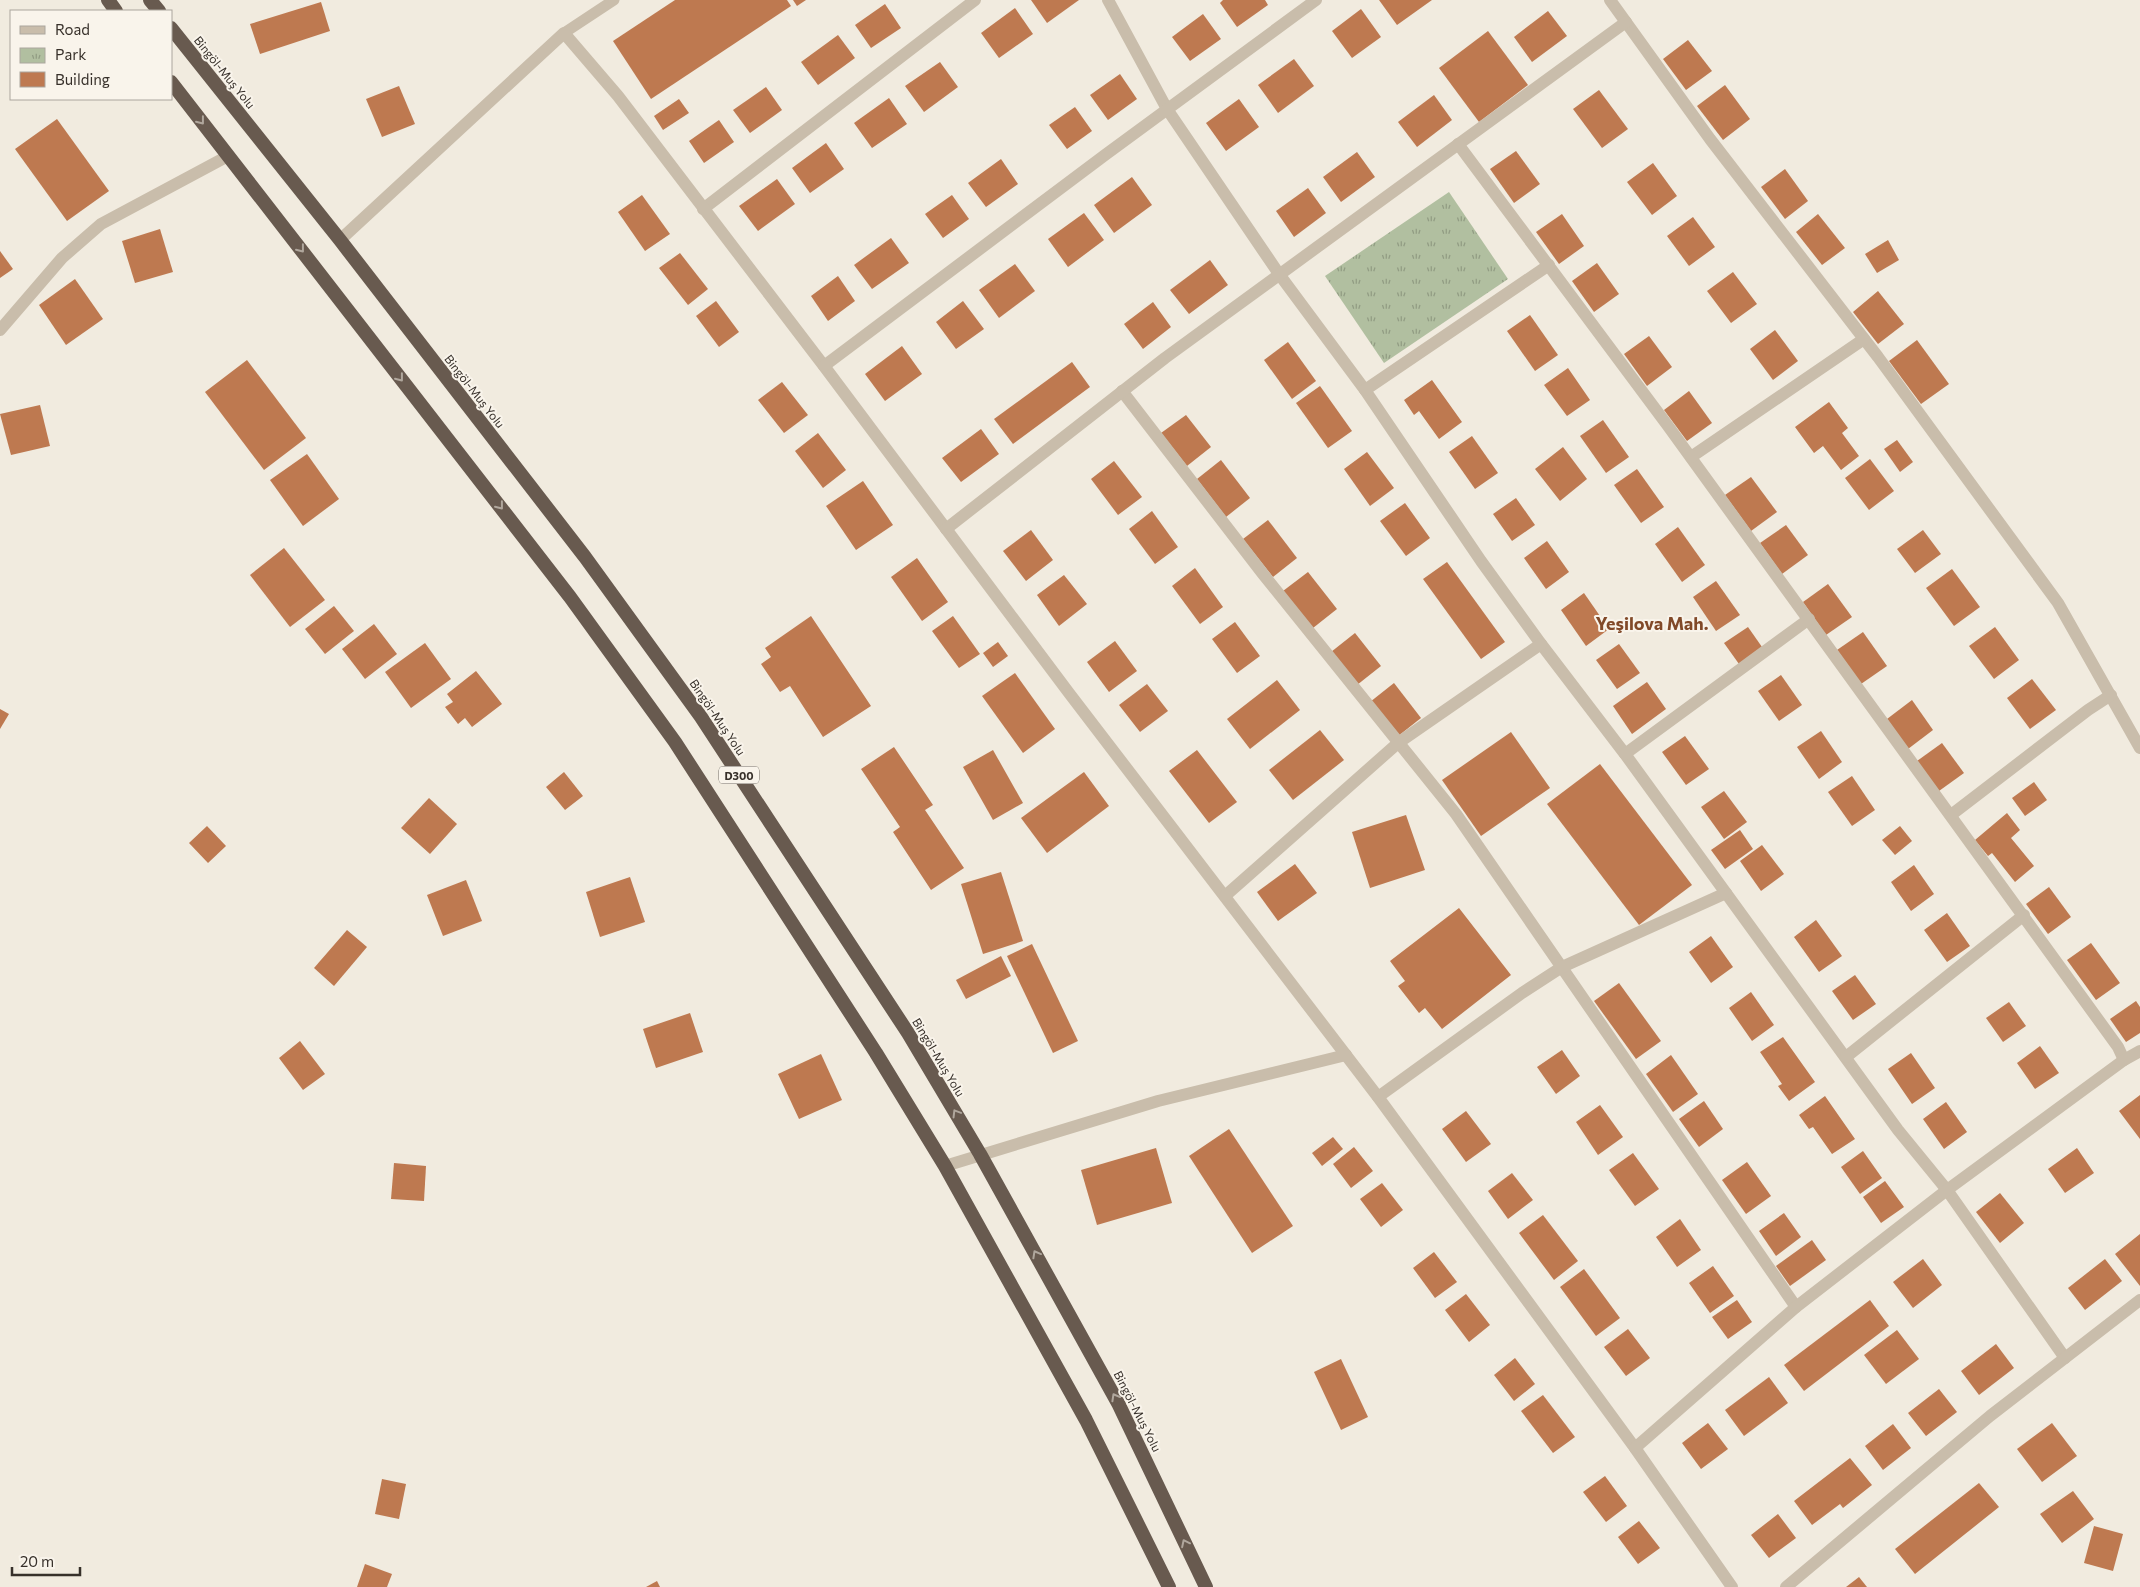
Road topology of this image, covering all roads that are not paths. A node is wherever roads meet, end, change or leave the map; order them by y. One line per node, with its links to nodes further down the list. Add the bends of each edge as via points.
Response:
1 (150, 0): 7 (highway)
2 (614, 0): 10 (lane)
3 (975, 0): 15 (street)
4 (1108, 0): 12 (street)
5 (1316, 0): 12 (street)
6 (1610, 0): 8 (street)
7 (158, 10)
8 (1626, 22): 13 (street); 20 (street)
9 (172, 29): 16 (highway, Bingöl-Muş Yolu / D300)
10 (564, 32): 15 (street, via 618,96); 16 (street)
11 (172, 83): 14 (highway, D300, one-way to 14)
12 (1167, 109): 18 (street); 21 (street)
13 (1458, 144): 17 (street); 18 (street)
14 (228, 156): 19 (street, via 124,210 87,235 62,258); 43 (highway, D300, one-way to 43, via 570,597 675,742)
15 (703, 209): 21 (street)
16 (340, 240): 42 (highway, Bingöl-Muş Yolu / D300, one-way to 16, via 908,1033 701,717 585,557)
17 (1549, 265): 22 (street); 24 (street)
18 (1279, 274): 22 (street); 23 (street)
19 (0, 330)
20 (1864, 339): 24 (street); 28 (street, via 2058,602)
21 (824, 366): 25 (street)
22 (1365, 390): 27 (street)
23 (1122, 391): 25 (street); 29 (street)
24 (1691, 457): 26 (street)
25 (946, 529): 34 (street)
26 (1809, 619): 31 (street); 32 (street)
27 (1541, 644): 29 (street); 31 (street)
28 (2111, 695): 30 (street); 32 (street)
29 (1398, 743): 34 (street); 36 (street, via 1456,814)
30 (2140, 748)
31 (1626, 754): 33 (street)
32 (1952, 815): 35 (street)
33 (1726, 893): 36 (street); 39 (street)
34 (1225, 896): 38 (street)
35 (2024, 915): 39 (street); 40 (street)
36 (1562, 967): 41 (street); 46 (street)
37 (2140, 1051): 40 (street)
38 (1346, 1055): 41 (street); 42 (street, via 1158,1101)
39 (1846, 1057): 44 (street, via 1898,1130)
40 (2124, 1060): 44 (street)
41 (1378, 1097): 48 (street)
42 (980, 1154): 43 (street); 50 (highway, Bingöl-Muş Yolu / D300, one-way to 42, via 1118,1403)
43 (945, 1166): 49 (highway, D300, via 1086,1420)
44 (1947, 1190): 46 (street); 47 (street)
45 (2140, 1300): 47 (street)
46 (1796, 1306): 48 (street)
47 (2065, 1358): 52 (street, via 1990,1416)
48 (1634, 1448): 51 (street)
49 (1169, 1587)
50 (1206, 1587)
51 (1732, 1587)
52 (1786, 1587)

